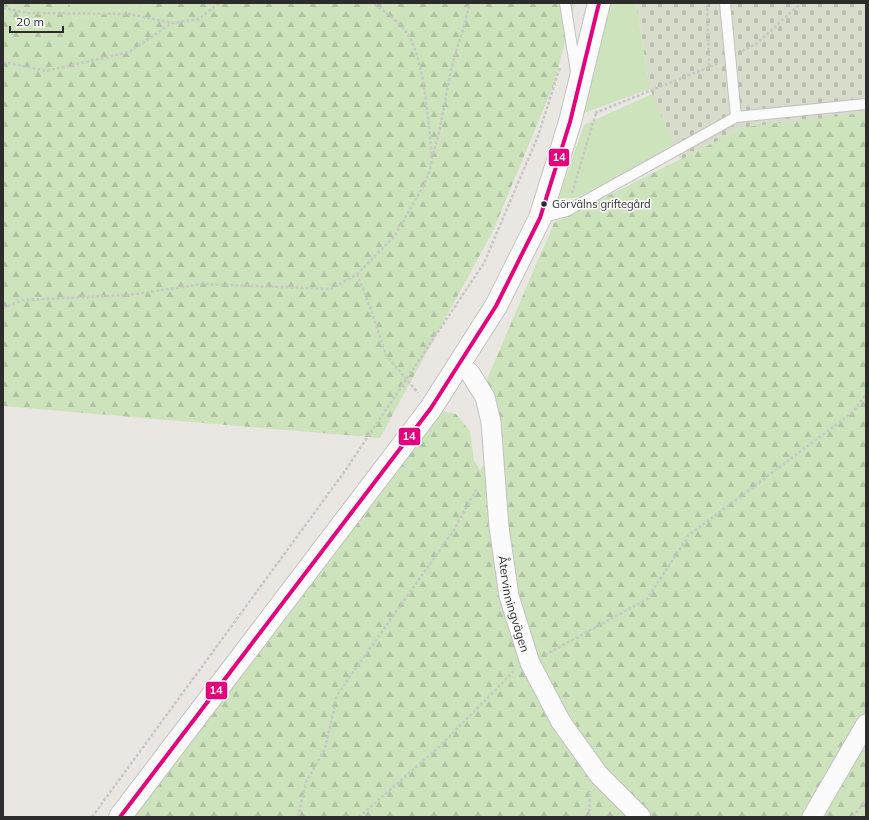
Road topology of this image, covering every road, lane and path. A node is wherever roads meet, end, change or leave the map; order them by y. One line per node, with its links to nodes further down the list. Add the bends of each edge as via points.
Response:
1 (219, 3): 10 (path, via 199,18)
2 (373, 3): 19 (path, via 398,23 410,38 420,64)
3 (469, 3): 19 (path, via 467,22 453,62 440,135)
4 (565, 3): 15 (lane)
5 (599, 3): 15 (street)
6 (707, 3): 14 (path)
7 (725, 3): 11 (lane)
8 (801, 3): 11 (path, via 756,44)
9 (3, 8): 10 (path, via 28,13 129,14)
10 (173, 23): 12 (path, via 129,52 46,71)
11 (730, 57): 14 (path); 17 (lane)
12 (3, 62)
13 (561, 64): 24 (path, via 538,136 484,263)
14 (709, 67): 18 (path)
15 (579, 89): 18 (street)
16 (866, 104): 17 (lane)
17 (736, 117): 20 (lane, via 567,211)
18 (570, 122): 20 (street)
19 (432, 155): 21 (path, via 424,185 394,237)
20 (540, 218): 23 (street, via 496,306)
21 (357, 274): 22 (path, via 331,289 202,284 129,295 23,300); 24 (path, via 386,355)
22 (3, 308)
23 (458, 365): 26 (street); 28 (street, Återvinningvägen, via 470,373 485,397 491,422 499,527 509,596)
24 (406, 379): 26 (path); 31 (path, via 345,471)
25 (866, 394): 28 (path, via 854,412 689,535 647,599)
26 (431, 408): 32 (street)
27 (479, 484): 33 (path, via 454,530 337,695 325,749 306,782)
28 (530, 663): 34 (path, via 512,672 438,748); 35 (street, Återvinningvägen, via 560,722 599,775)
29 (866, 724): 36 (street)
30 (866, 800): 37 (path)
31 (92, 817)
32 (120, 817)
33 (298, 817)
34 (359, 817)
35 (641, 817)
36 (812, 817)
37 (853, 817)

